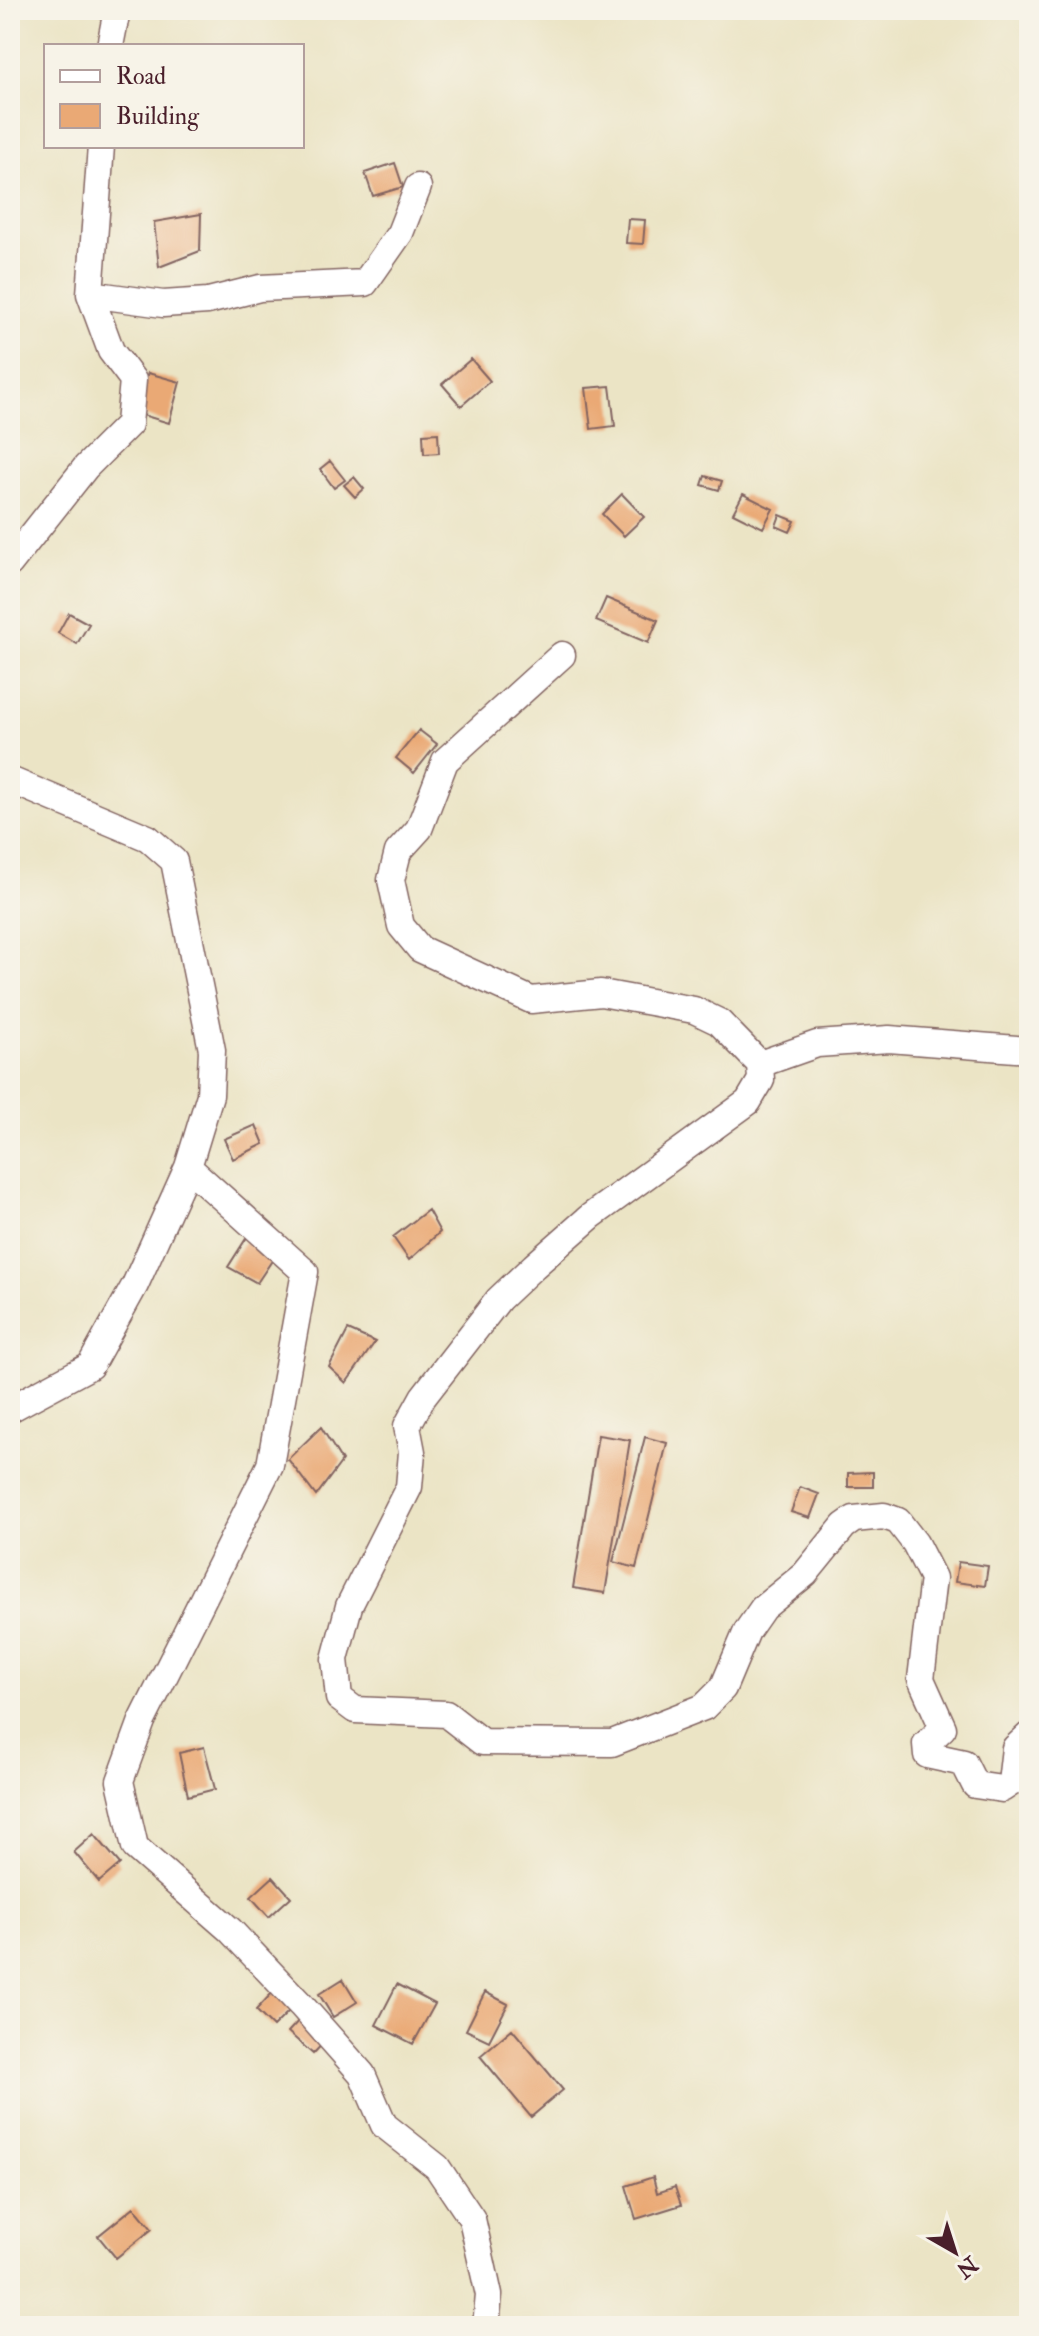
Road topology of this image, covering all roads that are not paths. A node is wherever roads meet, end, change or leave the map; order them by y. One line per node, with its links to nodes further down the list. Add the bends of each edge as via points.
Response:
1 (117, 10): 2 (street)
2 (110, 44)
3 (101, 148): 5 (street)
4 (418, 187): 5 (street, via 400,233 365,283 260,288 208,301 163,304)
5 (90, 294): 6 (street, via 111,351 133,380 129,424 86,467)
6 (10, 563)
7 (562, 655): 10 (street, via 445,761 419,829 398,852 391,880 401,926 420,949 531,1000 601,993 694,1010 719,1022)
8 (10, 780): 11 (street, via 148,838 174,861 212,1050 210,1095)
9 (1029, 1050): 10 (street, via 889,1039 817,1044)
10 (760, 1064): 13 (street, via 761,1080 748,1102 591,1216 534,1266 499,1299 423,1397 407,1426 412,1452 409,1487 349,1606 335,1659 339,1698 355,1710 446,1714 482,1742 612,1743 704,1707 723,1688 747,1631 763,1608 805,1574 844,1526 854,1519 884,1516 898,1521 933,1578 921,1679 943,1728 926,1744 927,1755 964,1763 975,1785 1002,1789 1011,1783 1015,1748)
11 (188, 1167): 12 (street, via 135,1285 90,1366); 14 (street, via 305,1272 270,1465 142,1721 120,1781 135,1847 230,1930 301,2005 362,2074 384,2125 437,2167 472,2219 489,2295)
12 (10, 1409)
13 (1029, 1735)
14 (486, 2326)

